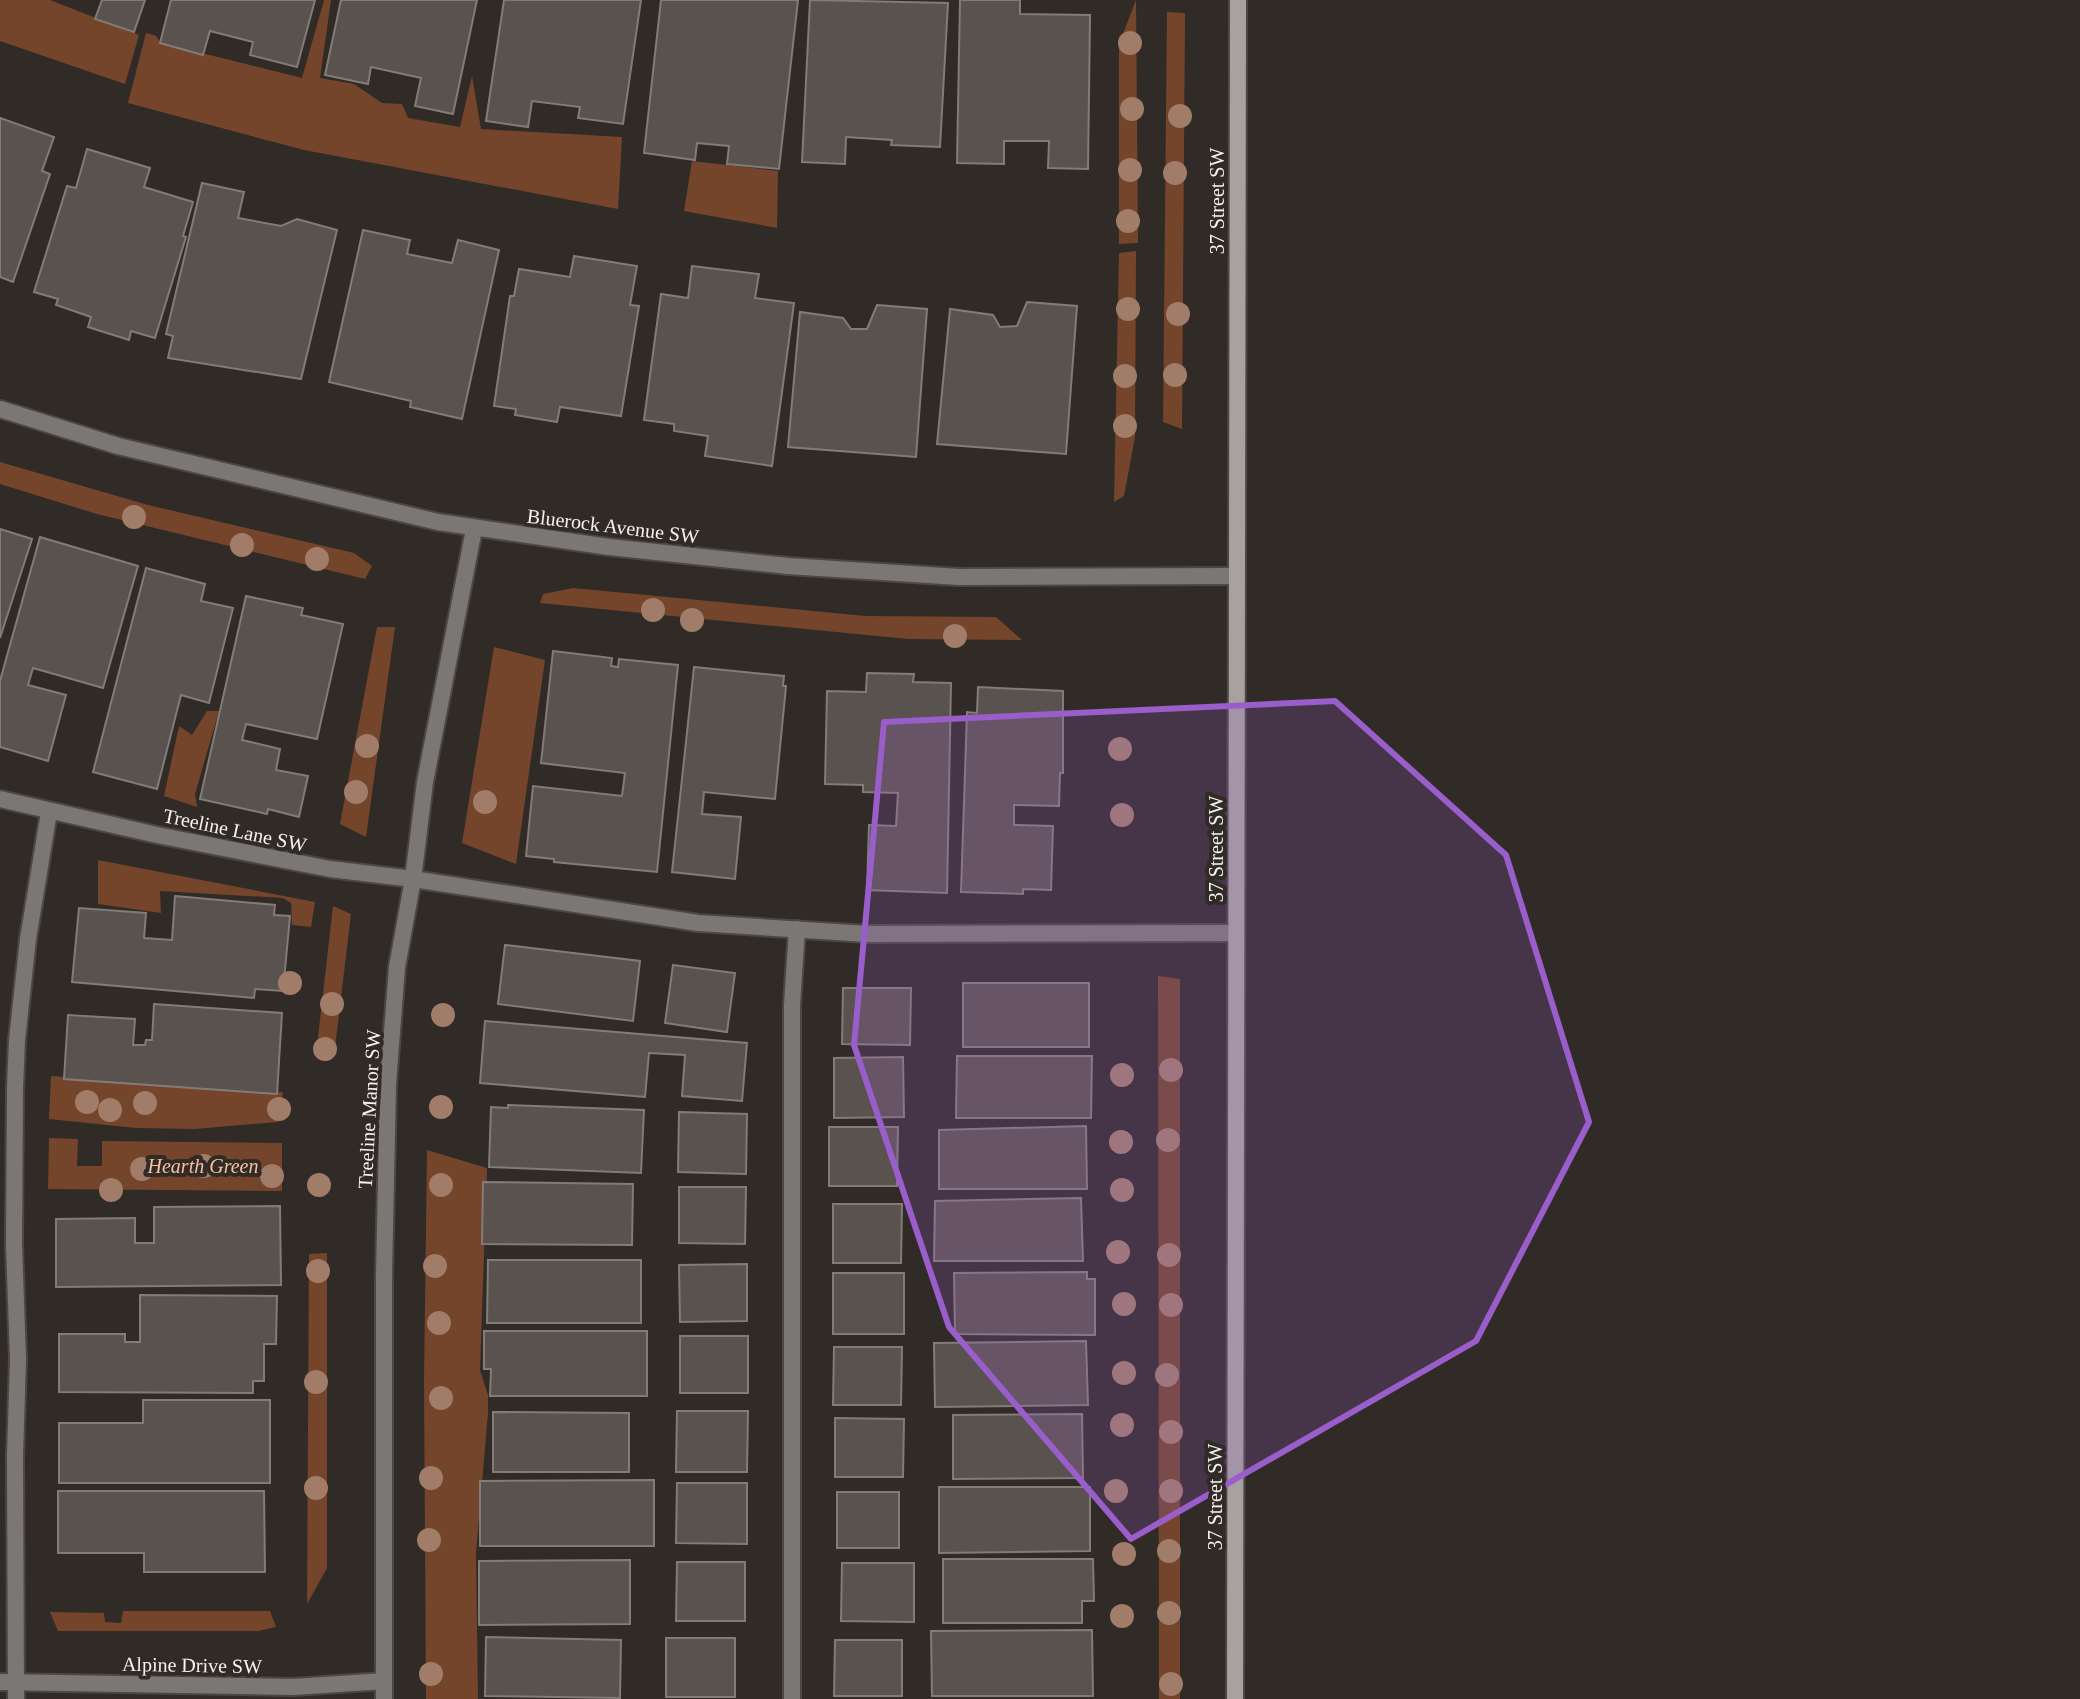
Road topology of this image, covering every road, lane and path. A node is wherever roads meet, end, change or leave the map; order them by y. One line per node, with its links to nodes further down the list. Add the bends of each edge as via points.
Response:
1 (1238, 0): 4 (street, 37 Street SW)
2 (0, 409): 3 (street, Bluerock Avenue SW, via 118,446)
3 (474, 529): 4 (street, Bluerock Avenue SW, via 803,567 959,577); 7 (street, Treeline Manor SW, via 425,782)
4 (1236, 576): 9 (street, 37 Street SW)
5 (0, 799): 6 (street, Treeline Lane SW)
6 (49, 812): 7 (street, Treeline Lane SW, via 303,864); 10 (street, via 17,1040)
7 (413, 879): 8 (street, Treeline Lane SW, via 698,923); 12 (street, Treeline Manor SW, via 397,967 388,1084)
8 (797, 929): 9 (street, Treeline Lane SW, via 867,934); 15 (street, via 792,1005)
9 (1236, 933): 16 (street, 37 Street SW)
10 (18, 1395): 11 (street); 13 (street)
11 (0, 1396)
12 (384, 1681): 13 (street, Alpine Drive SW, via 293,1687); 14 (street, Treeline Manor SW)
13 (11, 1688)
14 (384, 1699)
15 (792, 1699)
16 (1235, 1699)

